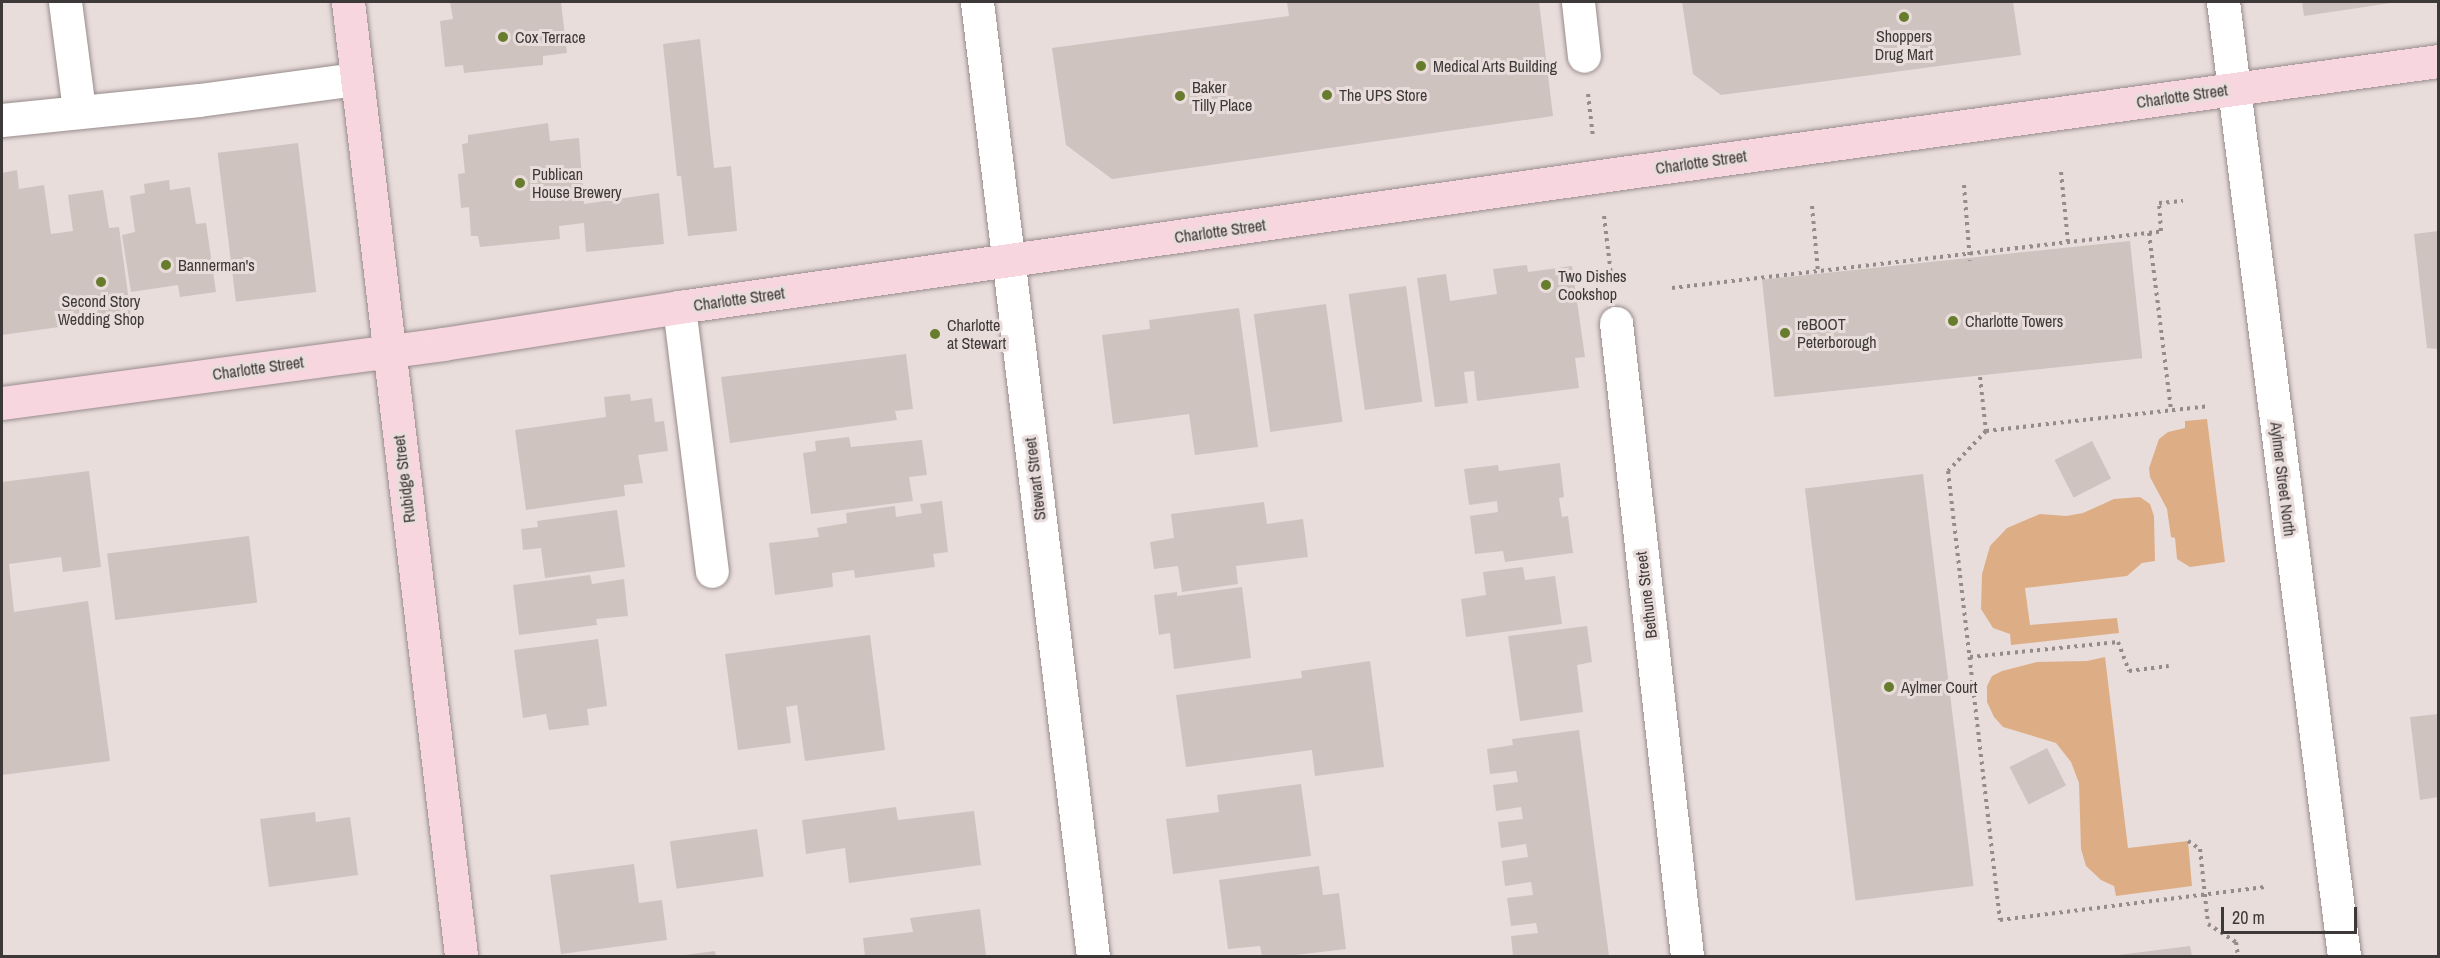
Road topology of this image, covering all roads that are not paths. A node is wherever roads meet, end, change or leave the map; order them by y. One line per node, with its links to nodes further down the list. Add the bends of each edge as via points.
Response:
1 (64, 2): 10 (street)
2 (348, 2): 8 (main road, Rubidge Street)
3 (977, 2): 12 (street, Stewart Street)
4 (1578, 2): 6 (street)
5 (2223, 2): 9 (street, Aylmer Street North)
6 (1584, 56)
7 (2439, 61): 9 (main road, Charlotte Street)
8 (357, 79): 10 (street, via 199,100); 15 (main road, Rubidge Street)
9 (2233, 89): 12 (main road, Charlotte Street); 21 (street, Aylmer Street North)
10 (79, 110): 11 (street)
11 (2, 120)
12 (1008, 261): 13 (main road, Charlotte Street); 19 (street, Stewart Street)
13 (679, 307): 15 (main road, Charlotte Street); 17 (street)
14 (1616, 323): 20 (street, Bethune Street)
15 (388, 351): 16 (main road, Charlotte Street); 18 (main road, Rubidge Street)
16 (2, 403)
17 (712, 571)
18 (461, 957)
19 (1093, 957)
20 (1687, 957)
21 (2344, 957)

